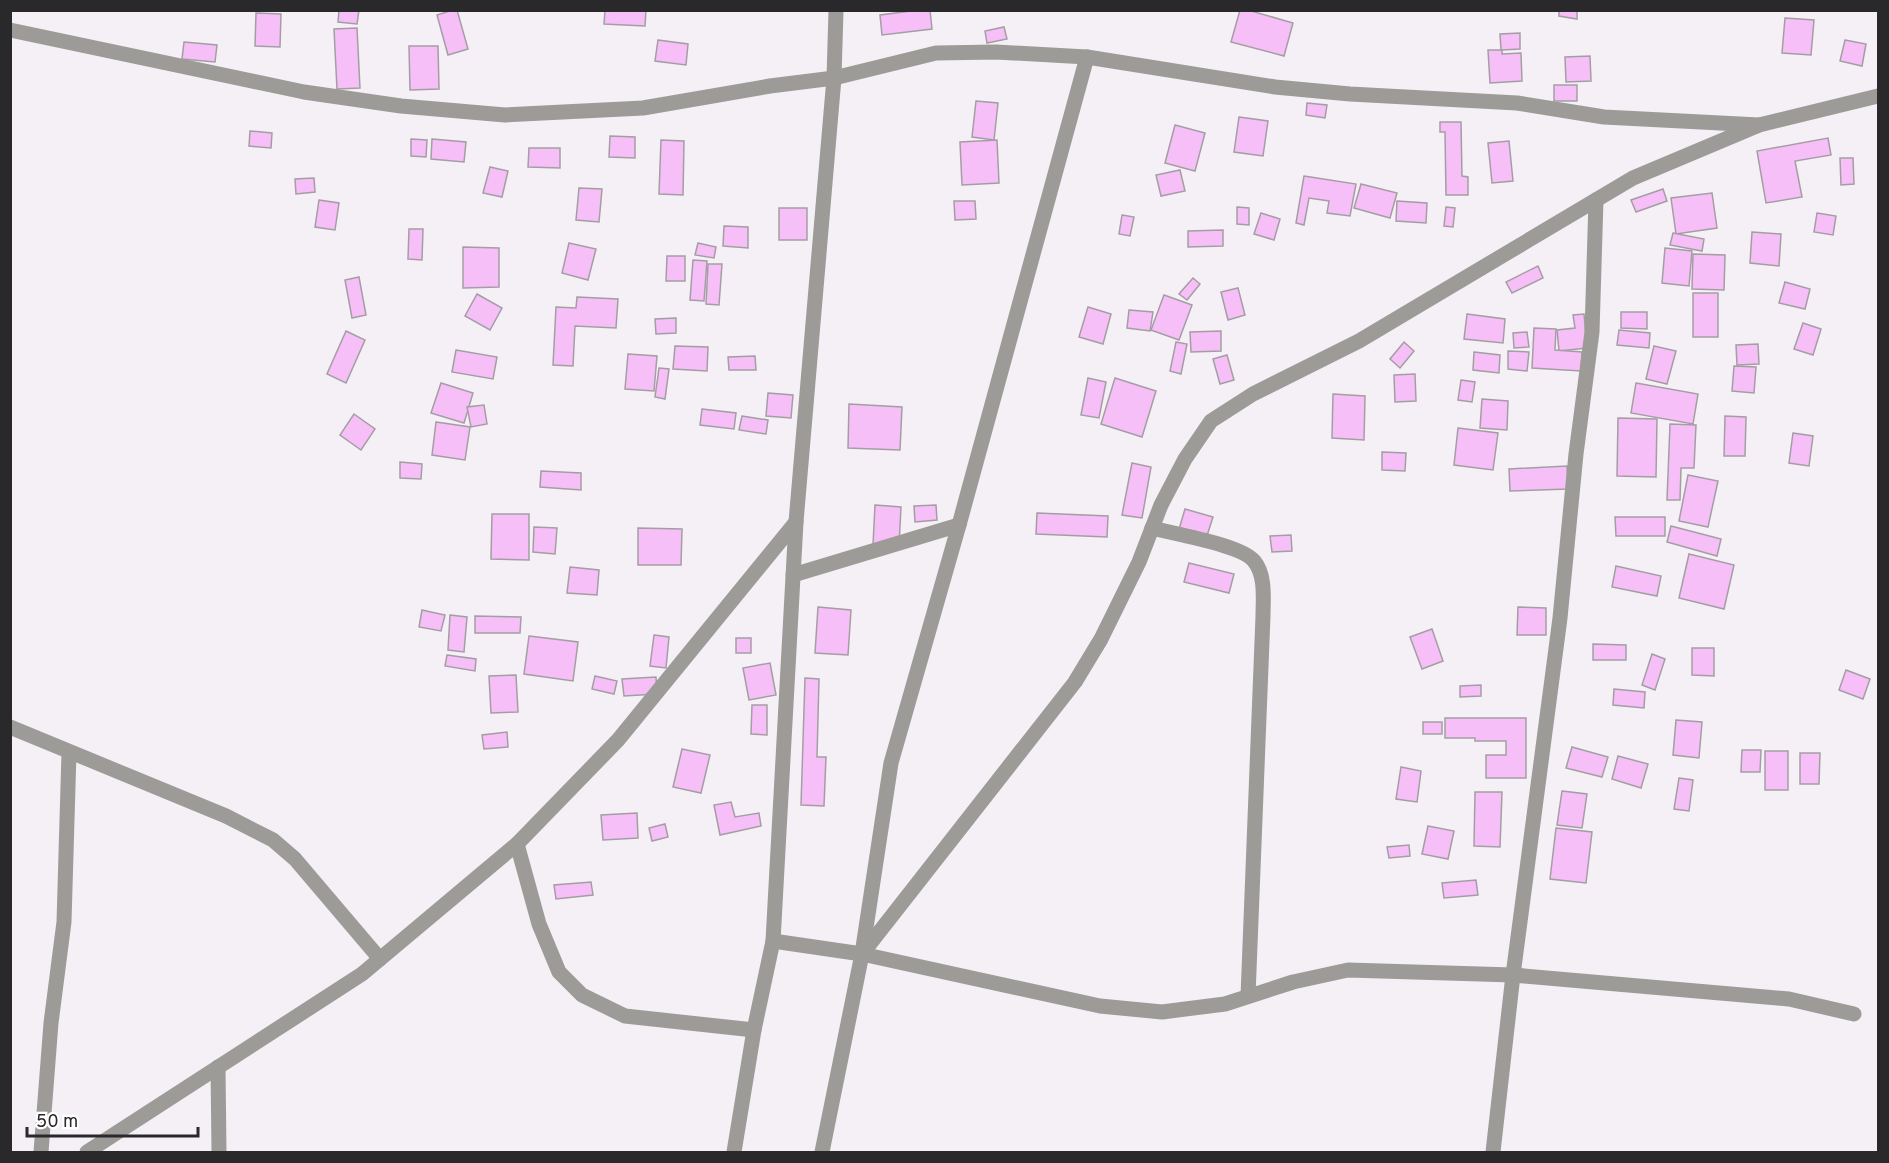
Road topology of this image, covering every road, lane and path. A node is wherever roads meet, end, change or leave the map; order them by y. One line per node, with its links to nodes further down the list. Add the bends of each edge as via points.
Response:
1 (836, 10): 4 (street)
2 (10, 30): 4 (street, via 304,92 505,115 643,108)
3 (1087, 57): 4 (street, via 936,53); 6 (street, via 1275,87 1517,104 1604,117); 9 (street)
4 (834, 78): 8 (street)
5 (1878, 96): 6 (street)
6 (1759, 124): 7 (street, via 1633,178)
7 (1596, 200): 10 (street, via 1359,341 1253,394 1211,421 1185,459); 18 (street, via 1592,332 1560,618)
8 (796, 522): 11 (street); 14 (street, via 618,740)
9 (959, 525): 11 (street); 16 (street, via 891,763)
10 (1152, 528): 16 (street, via 1101,639 1075,682); 19 (street, via 1241,550 1255,562 1263,580)
11 (794, 575): 15 (street)
12 (10, 727): 13 (street)
13 (69, 752): 17 (street, via 226,816 273,840 295,859); 23 (street, via 64,922)
14 (517, 844): 17 (street); 21 (street, via 539,924 559,972 582,995 625,1016)
15 (773, 941): 16 (street); 21 (street)
16 (862, 954): 19 (street, via 1100,1006 1162,1012 1225,1004); 27 (street)
17 (380, 959): 22 (street)
18 (1513, 975): 19 (street, via 1348,970); 20 (street, via 1789,999); 28 (street)
19 (1248, 996)
20 (1854, 1014)
21 (754, 1030): 26 (street)
22 (218, 1067): 24 (street); 25 (street)
23 (41, 1152)
24 (87, 1152)
25 (219, 1152)
26 (734, 1152)
27 (822, 1152)
28 (1494, 1152)

